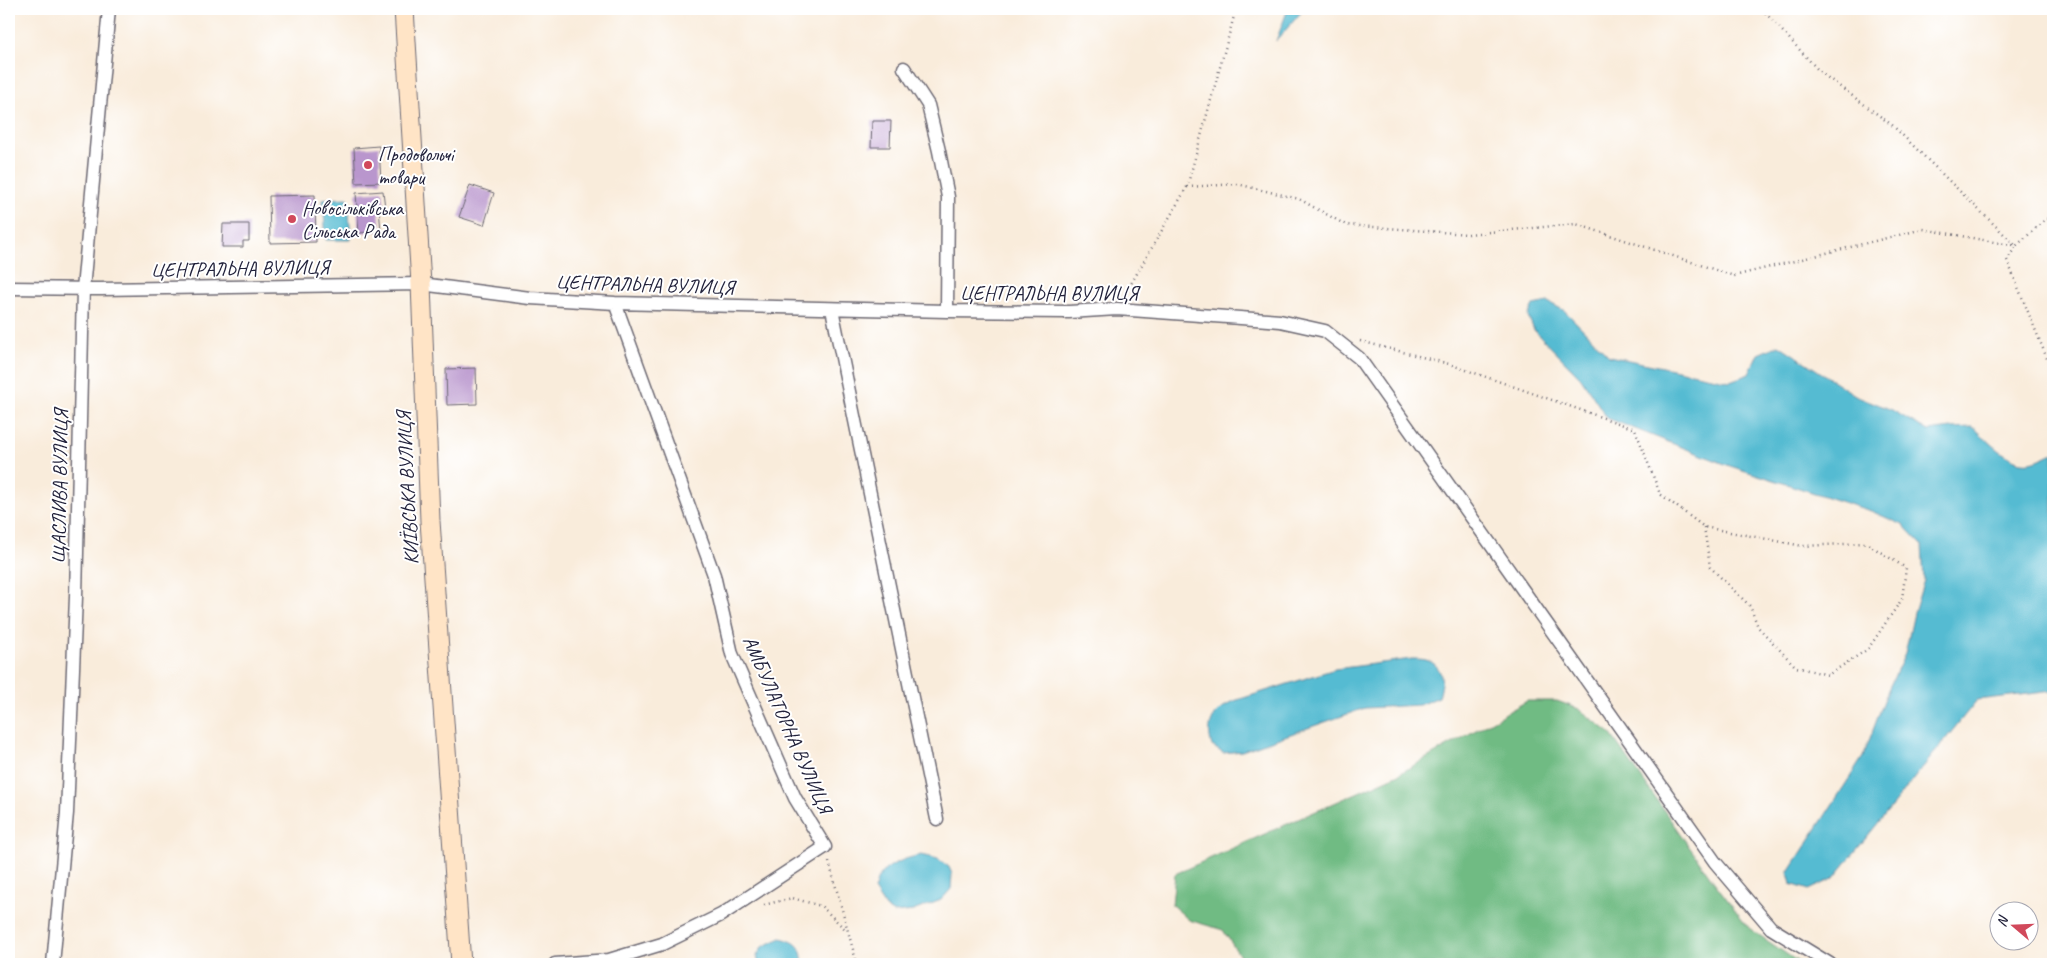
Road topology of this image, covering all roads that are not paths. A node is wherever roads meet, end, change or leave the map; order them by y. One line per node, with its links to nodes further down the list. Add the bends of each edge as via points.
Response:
1 (109, 9): 6 (street, ЩАСЛИВА ВУЛИЦЯ)
2 (404, 9): 4 (street, КИЇВСЬКА ВУЛИЦЯ)
3 (904, 68): 9 (street, via 928,105 948,197)
4 (421, 284): 6 (street, ЦЕНТРАЛЬНА ВУЛИЦЯ); 7 (street, ЦЕНТРАЛЬНА ВУЛИЦЯ, via 530,298); 12 (street, КИЇВСЬКА ВУЛИЦЯ, via 430,521)
5 (9, 288): 6 (street, ЦЕНТРАЛЬНА ВУЛИЦЯ)
6 (83, 289): 11 (street, ЩАСЛИВА ВУЛИЦЯ, via 67,813)
7 (615, 303): 8 (street, ЦЕНТРАЛЬНА ВУЛИЦЯ); 13 (street, АМБУЛАТОРНА ВУЛИЦЯ, via 714,575 732,654 795,798 825,847 721,915 662,944 609,960)
8 (832, 308): 9 (street, ЦЕНТРАЛЬНА ВУЛИЦЯ); 10 (street)
9 (947, 311): 14 (street, ЦЕНТРАЛЬНА ВУЛИЦЯ, via 1117,309 1280,321 1325,331 1358,358 1715,862 1771,928)
10 (937, 819)
11 (53, 964)
12 (461, 964)
13 (555, 964)
14 (1830, 964)

